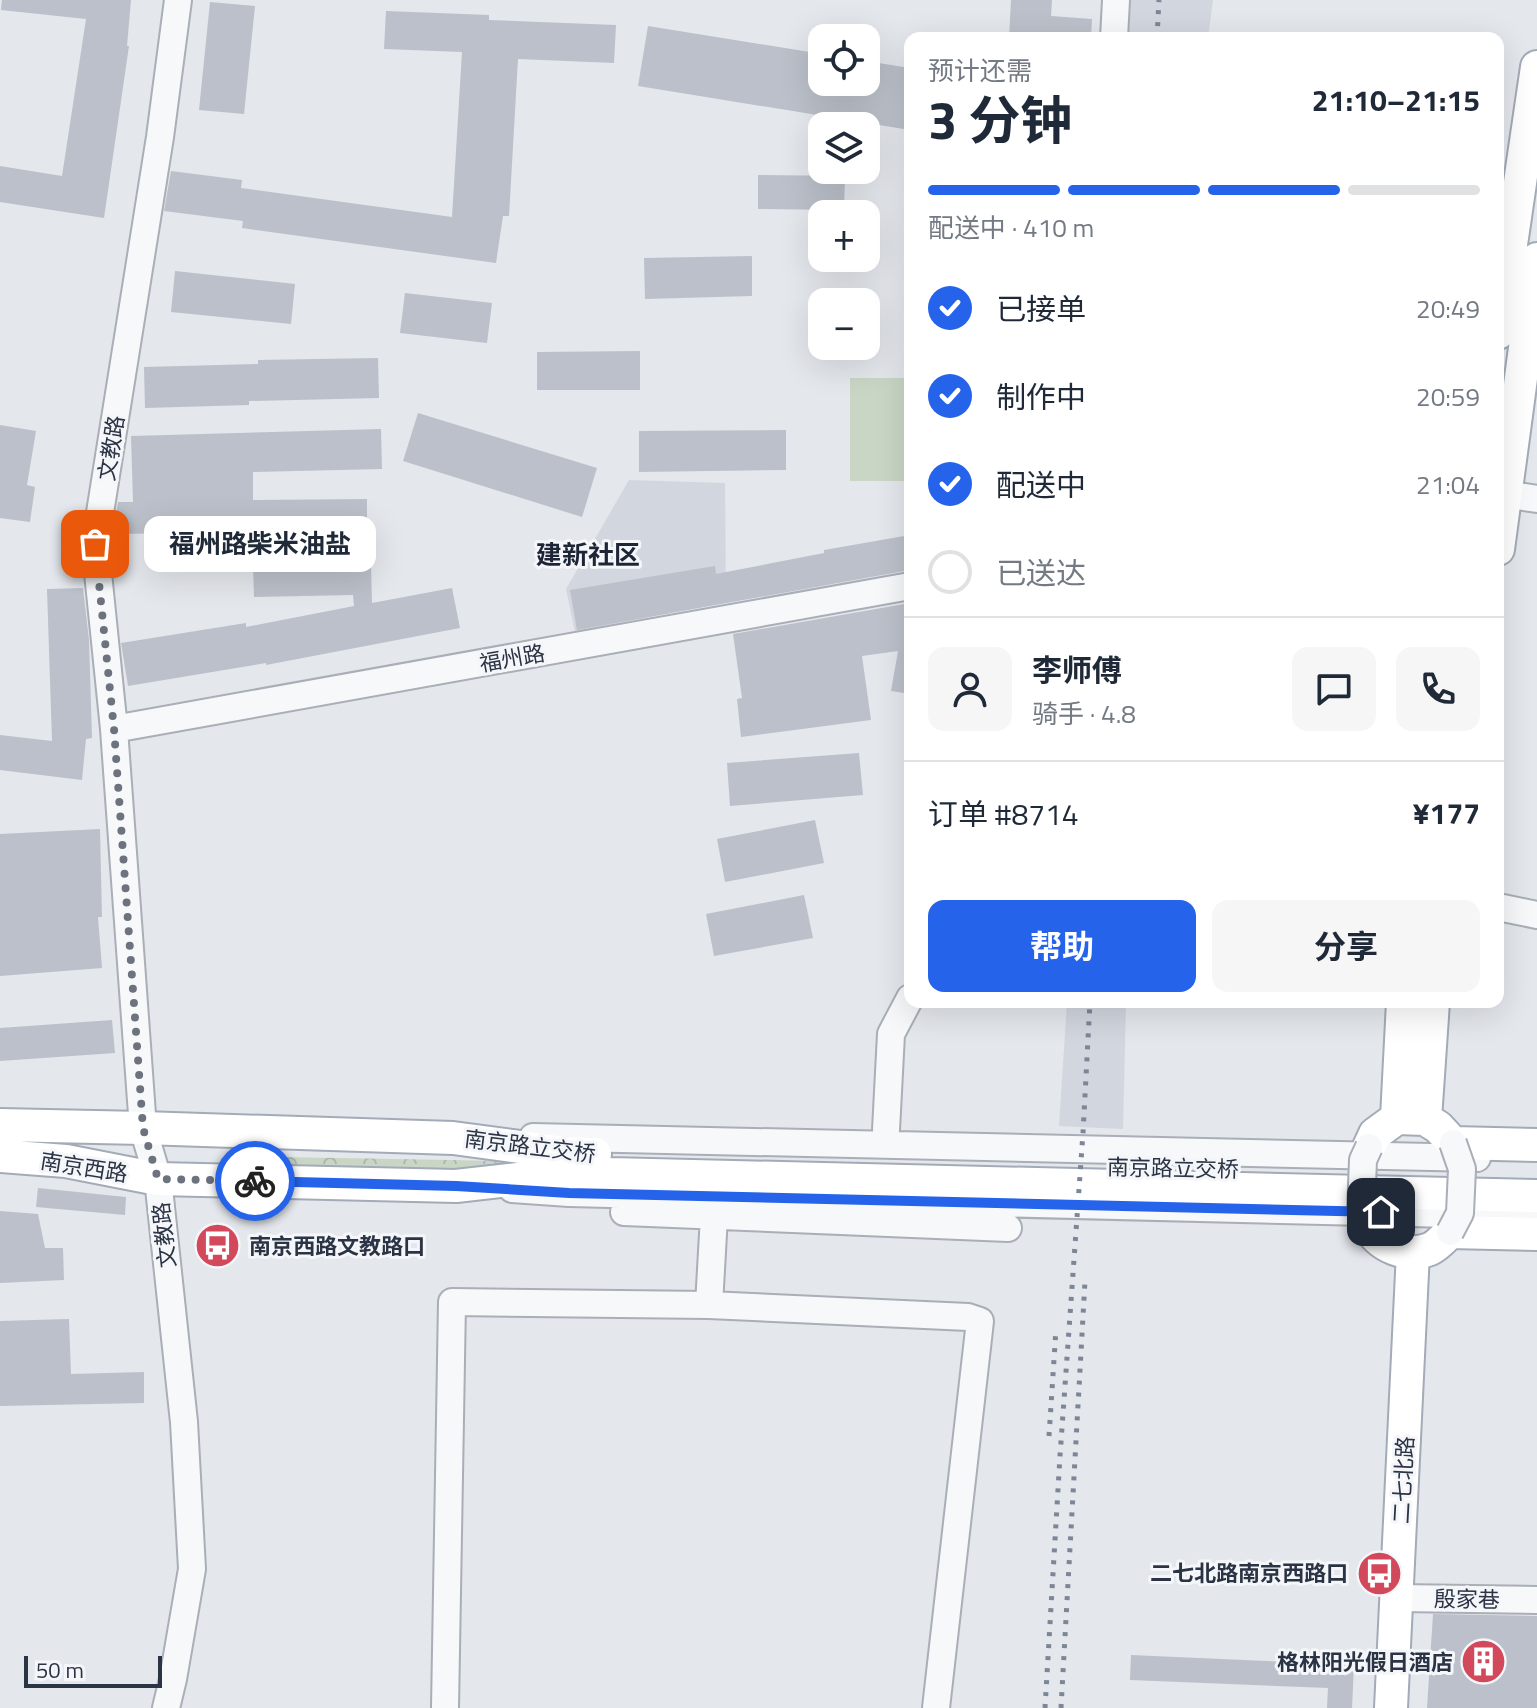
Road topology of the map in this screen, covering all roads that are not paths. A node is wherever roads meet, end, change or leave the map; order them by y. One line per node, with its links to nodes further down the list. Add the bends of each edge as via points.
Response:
1 (178, 0): 10 (street, 文教路, via 95,544)
2 (1116, 0): 3 (street)
3 (1114, 32)
4 (1537, 67): 6 (main road)
5 (1537, 259): 7 (main road)
6 (1504, 292)
7 (1514, 495): 8 (main road)
8 (1504, 529)
9 (904, 587): 10 (street, 福州路)
10 (114, 729): 18 (street, 文教路)
11 (1504, 908): 12 (street)
12 (1537, 915)
13 (905, 1008): 19 (street, via 891,1034)
14 (1403, 1008): 16 (main road)
15 (1432, 1008): 16 (main road)
16 (1411, 1118): 23 (main road, via 1438,1127); 25 (main road, via 1375,1134)
17 (0, 1125): 18 (main road, 南京西路)
18 (143, 1128): 22 (main road, 南京西路); 29 (street, 文教路)
19 (886, 1130): 20 (street); 21 (street, via 592,1121)
20 (953, 1132)
21 (570, 1137): 22 (street, 南京路立交桥); 27 (street, 南京路立交桥)
22 (453, 1138): 28 (main road, 南京路立交桥, via 565,1153)
23 (1453, 1143): 24 (main road); 37 (street, bridge, via 1462,1169 1460,1213)
24 (1537, 1145)
25 (1369, 1147): 35 (street, bridge, via 1363,1160 1361,1211)
26 (0, 1156): 29 (main road, 南京西路, via 66,1161)
27 (1537, 1160)
28 (1537, 1177)
29 (158, 1179): 30 (main road, 南京西路); 43 (street, 文教路, via 184,1422 192,1569)
30 (456, 1186): 31 (street, 南京路立交桥); 32 (main road, 南京路立交桥, via 569,1173)
31 (569, 1193): 33 (street, via 581,1210); 34 (street, 南京路立交桥)
32 (1537, 1196)
33 (714, 1216): 36 (street); 40 (street)
34 (1537, 1216)
35 (1368, 1225): 39 (main road, via 1387,1247)
36 (1008, 1228)
37 (1450, 1232): 38 (main road); 39 (main road, via 1432,1248)
38 (1537, 1234)
39 (1413, 1252): 41 (main road, 二七北路)
40 (709, 1305): 44 (street, via 452,1302); 45 (street, via 980,1321)
41 (1398, 1598): 42 (street, 殷家巷); 46 (main road, 二七北路)
42 (1537, 1600)
43 (166, 1708)
44 (445, 1708)
45 (936, 1708)
46 (1391, 1708)

